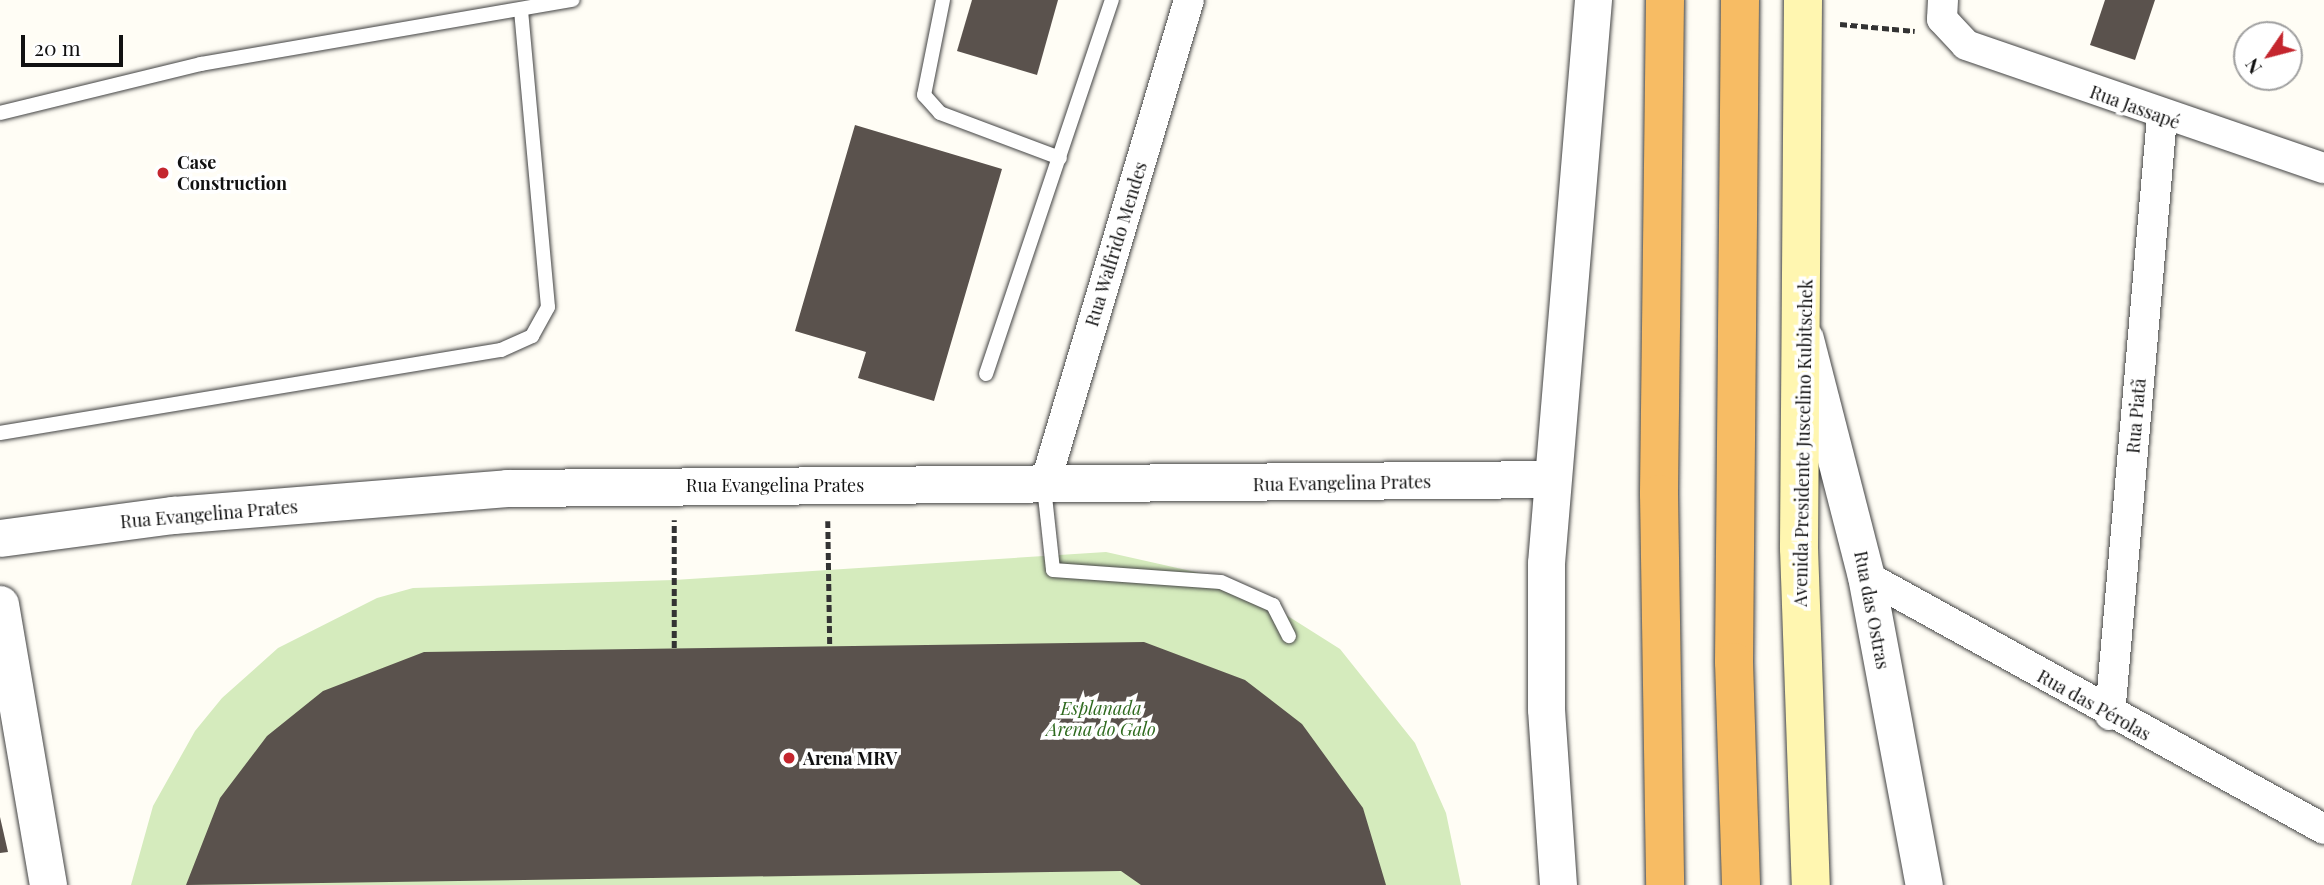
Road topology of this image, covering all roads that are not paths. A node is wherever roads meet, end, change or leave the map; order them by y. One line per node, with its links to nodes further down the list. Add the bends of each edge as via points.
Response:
1 (573, 0): 9 (lane)
2 (943, 0): 13 (lane, via 923,78 924,95 940,113)
3 (1112, 0): 13 (lane)
4 (1189, 0): 19 (street, Rua Walfrido Mendes)
5 (1593, 0): 18 (street)
6 (1665, 0): 28 (highway, via 1659,549)
7 (1740, 0): 29 (highway, via 1734,662)
8 (1942, 0): 12 (street, Rua Jassapé, via 1942,19 1950,35)
9 (521, 10): 11 (lane, via 201,64); 17 (lane, via 548,307 532,336 501,351)
10 (1803, 10): 15 (main road, Avenida Presidente Juscelino Kubitschek)
11 (0, 113)
12 (2162, 117): 14 (street, Rua Jassapé); 24 (street, Rua Piatã)
13 (1060, 158): 16 (lane)
14 (2324, 168)
15 (1805, 339): 21 (street, Rua das Ostras); 30 (main road, Avenida Presidente Juscelino Kubitschek, via 1799,548)
16 (986, 374)
17 (0, 433)
18 (1552, 479): 19 (street, Rua Evangelina Prates); 27 (street, via 1546,709)
19 (1044, 487): 20 (street, Rua Evangelina Prates, via 494,489 173,515); 23 (lane, via 1053,570 1221,582 1273,605)
20 (0, 538)
21 (1866, 576): 24 (street, Rua das Pérolas); 31 (street, Rua das Ostras)
22 (0, 604): 26 (street)
23 (1289, 636)
24 (2110, 715): 25 (street, Rua das Pérolas)
25 (2324, 829)
26 (48, 885)
27 (1558, 885)
28 (1665, 885)
29 (1741, 885)
30 (1811, 885)
31 (1924, 885)

